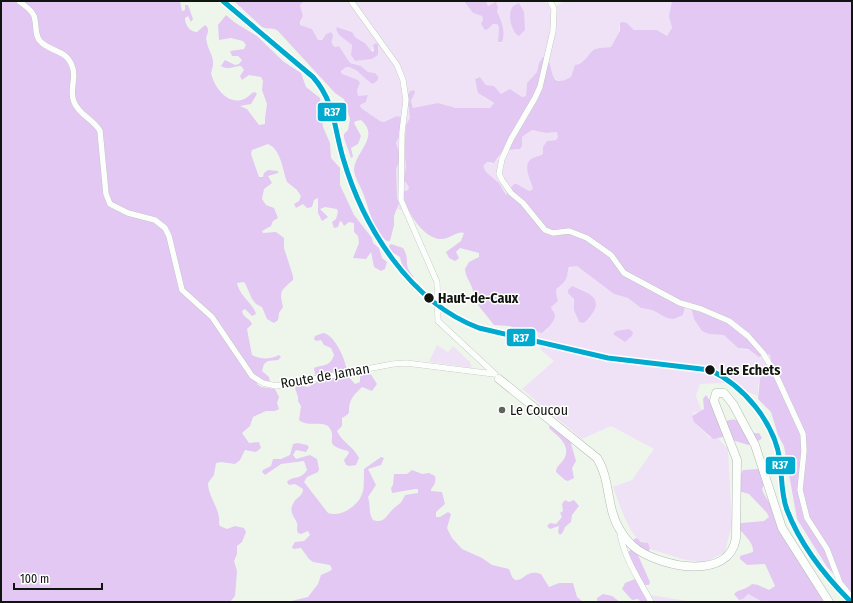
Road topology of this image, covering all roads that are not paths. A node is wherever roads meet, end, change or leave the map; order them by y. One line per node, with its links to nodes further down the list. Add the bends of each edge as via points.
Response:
1 (19, 1): 4 (street, Route de Jaman, via 34,16 41,42 61,52 71,62 74,103 82,113 96,123 100,131 106,194 110,204 128,213 155,220 165,228 182,290 212,317 252,376 263,383 276,386 406,363)
2 (351, 1): 4 (street, via 397,65 403,80 406,100 402,132 401,196 403,208 437,282 438,321)
3 (550, 1): 6 (street, via 554,9 553,31 540,87 502,160 499,174 502,180 545,230 553,233 569,230 587,238 611,255 624,273 680,303 729,321 748,336 763,353 803,434 800,490 807,518 827,549 840,583)
4 (497, 376): 5 (street, via 597,458 602,467)
5 (620, 531): 7 (street, via 629,559); 8 (street, via 638,550 661,560 707,567 717,564 728,555 736,538 738,468 733,446 714,401 716,393 724,393 733,404 754,445 784,532)
6 (852, 598)
7 (651, 602)
8 (829, 602)

